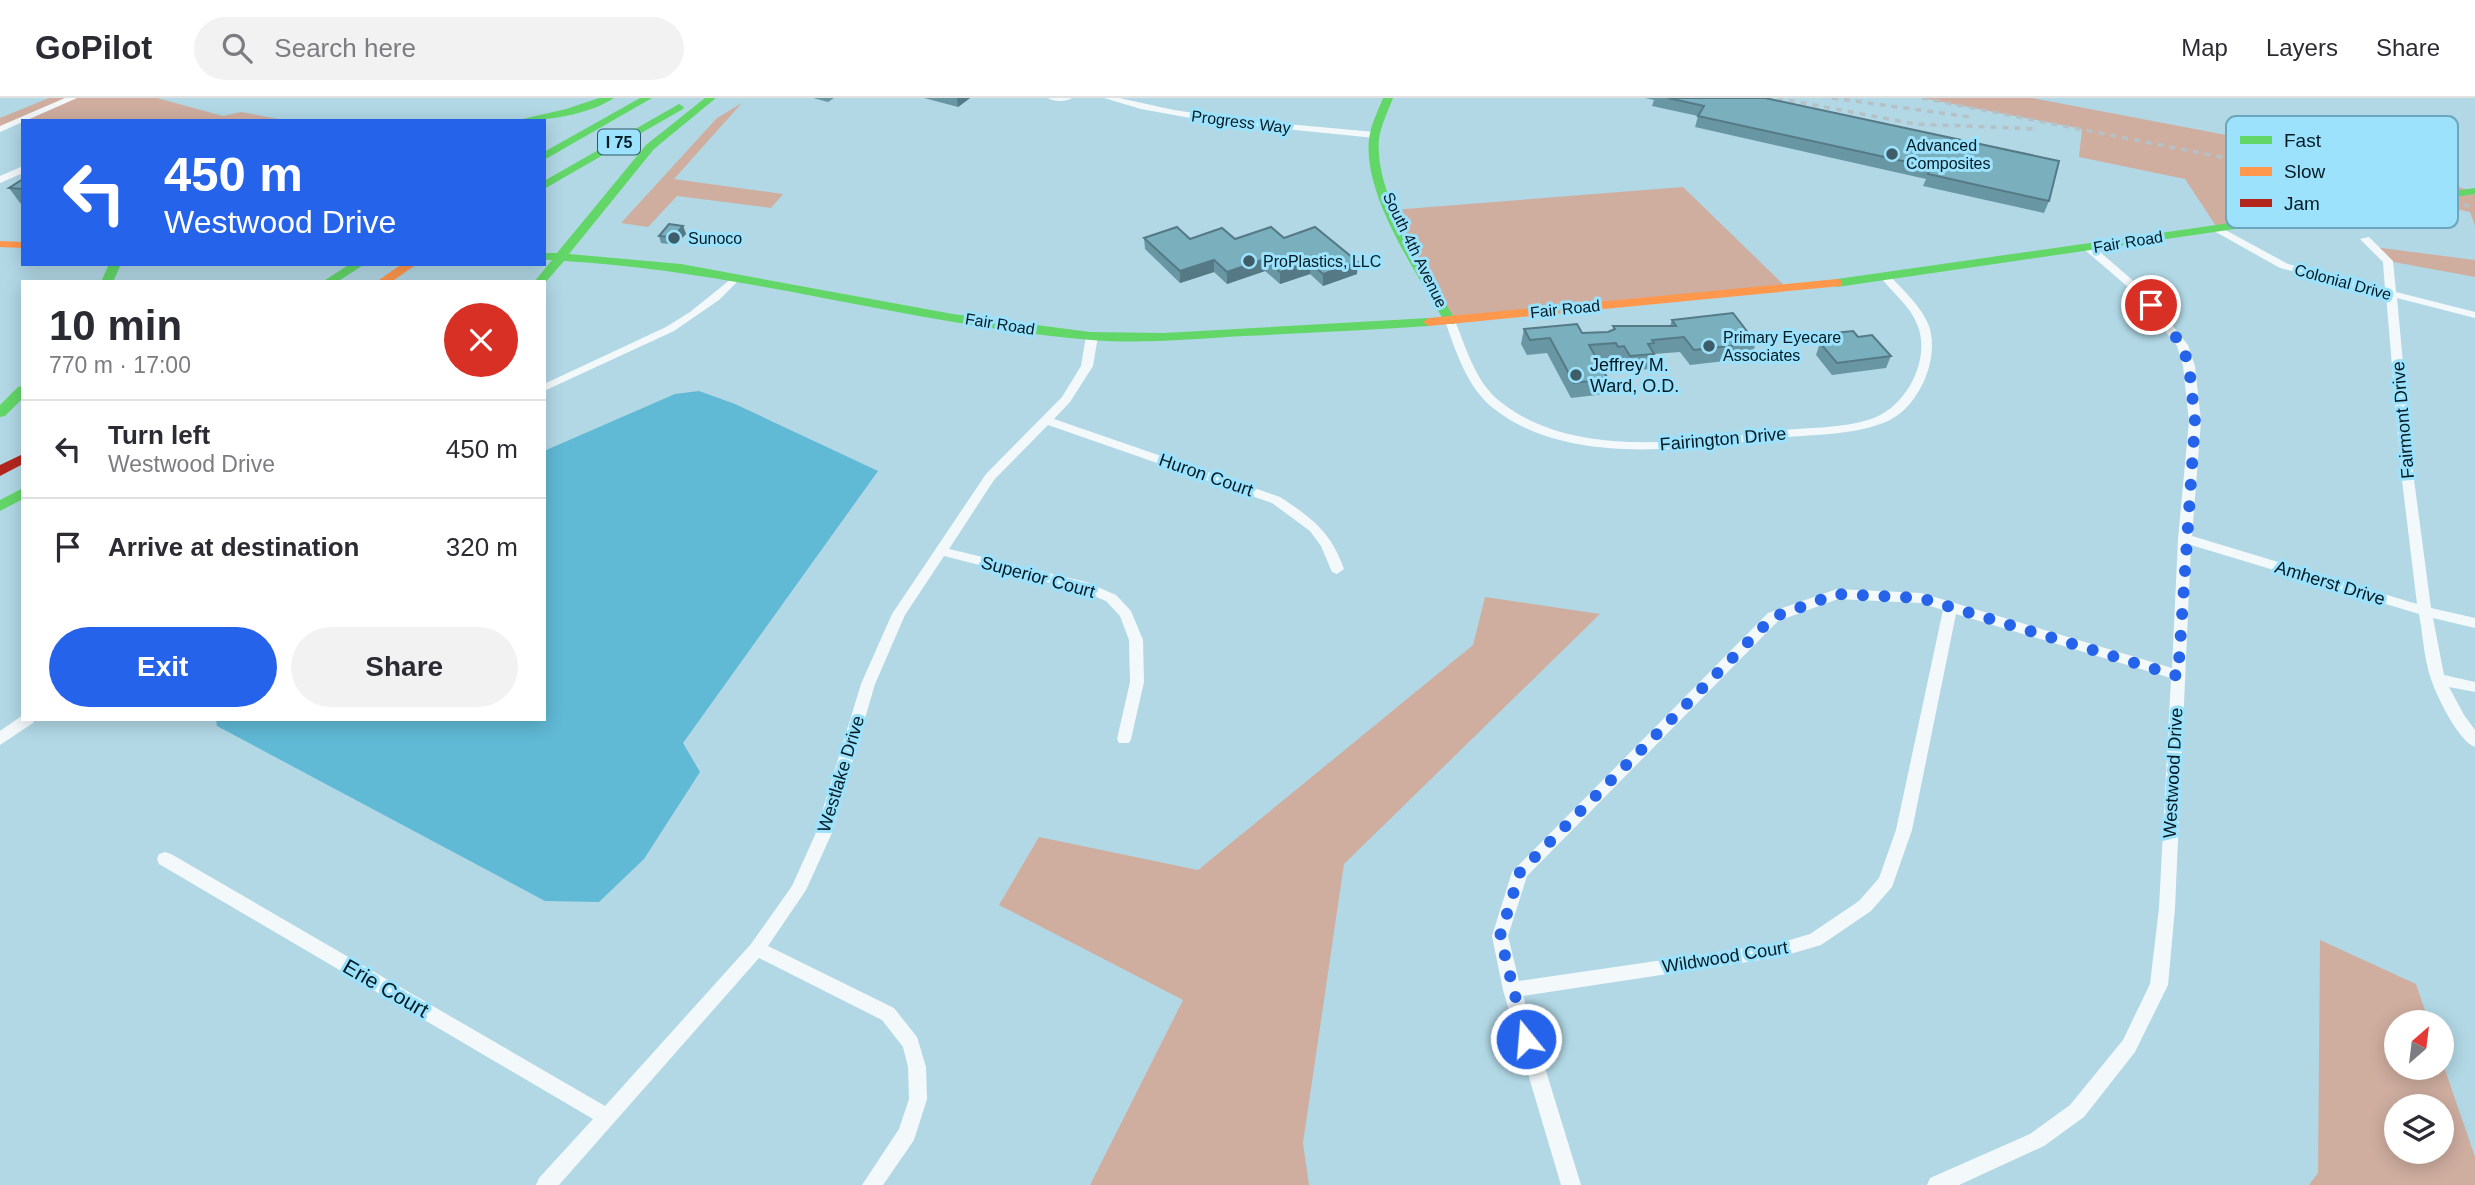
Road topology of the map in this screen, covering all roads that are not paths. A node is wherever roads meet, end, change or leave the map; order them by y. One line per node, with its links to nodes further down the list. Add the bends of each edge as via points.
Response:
1 (73, 98): 10 (street)
2 (609, 98): 11 (main road)
3 (647, 98): 16 (main road, I 75)
4 (694, 98): 19 (main road, I 75)
5 (711, 98): 28 (main road, via 650,147)
6 (1052, 98): 7 (street)
7 (1068, 98)
8 (1108, 98): 15 (street, Progress Way, via 1245,125)
9 (1388, 98): 15 (main road, South 4th Avenue)
10 (24, 119)
11 (530, 119)
12 (21, 120): 13 (street)
13 (3, 128): 14 (street)
14 (21, 132)
15 (1375, 135): 38 (main road, South 4th Avenue, via 1385,192)
16 (546, 156)
17 (21, 170): 18 (street)
18 (0, 180)
19 (546, 185)
20 (2226, 228): 21 (main road, Fair Road)
21 (2218, 229): 27 (main road, Fair Road); 36 (street, Colonial Drive, via 2284,266)
22 (0, 237): 23 (main road)
23 (21, 237)
24 (2365, 239): 36 (street, Fairmont Drive, via 2388,261)
25 (0, 244): 26 (main road)
26 (21, 245)
27 (2089, 248): 32 (main road, Fair Road); 50 (street, Westwood Drive, via 2140,292 2182,345 2189,366 2195,421)
28 (551, 259): 31 (main road, Fair Road); 35 (main road)
29 (356, 266): 33 (main road)
30 (408, 266): 34 (main road)
31 (736, 278): 39 (main road, Fair Road, via 1004,326); 40 (street, via 681,324)
32 (1886, 278): 38 (main road, Fair Road); 38 (street, Fairington Drive, via 1913,307 1926,330 1928,353 1911,399 1884,418 1849,426 1718,441 1623,447 1567,438 1518,418 1485,394 1472,375)
33 (331, 280)
34 (385, 280)
35 (541, 280)
36 (2391, 295): 37 (street, Colonial Drive); 54 (street, Fairmont Drive, via 2407,472)
37 (2475, 315)
38 (1450, 321): 39 (main road, Fair Road, via 1167,337)
39 (1092, 336): 43 (street, Westlake Drive, via 1087,366 1066,400)
40 (546, 387)
41 (21, 392): 42 (main road)
42 (0, 413)
43 (1046, 420): 51 (street, Westlake Drive, via 990,477); 52 (street, Huron Court, via 1276,500 1330,544)
44 (21, 459): 45 (main road)
45 (0, 471)
46 (21, 494): 47 (main road)
47 (0, 506)
48 (21, 511): 49 (main road)
49 (0, 521)
50 (2185, 539): 54 (street, Amherst Drive); 56 (street, Westwood Drive)
51 (940, 551): 61 (street, Superior Court, via 1086,587 1111,598 1126,614 1136,640 1137,682); 64 (street, Westlake Drive, via 899,614 868,684 823,835 798,890)
52 (1336, 569)
53 (1951, 606): 56 (street); 65 (street, via 1921,598 1837,594 1773,617 1520,872 1500,936); 65 (street, Wildwood Court, via 1904,830 1886,882 1865,906 1815,940 1780,950)
54 (2426, 611): 55 (street, Amherst Drive); 57 (street, Fairmont Drive)
55 (2475, 623)
56 (2178, 676): 70 (street, Westwood Drive, via 2159,985 2129,1046 2077,1111 2037,1140)
57 (2438, 679): 58 (street); 62 (street, Fairmont Drive)
58 (2475, 687)
59 (25, 721): 60 (street)
60 (0, 738)
61 (1124, 739)
62 (2475, 741)
63 (165, 859): 66 (street, Erie Court)
64 (757, 949): 66 (street, Westlake Drive); 68 (street, via 888,1014 911,1043 918,1099 907,1134)
65 (1512, 990): 69 (street)
66 (607, 1117): 67 (street, Westlake Drive)
67 (546, 1185)
68 (872, 1185)
69 (1571, 1185)
70 (1937, 1185)

